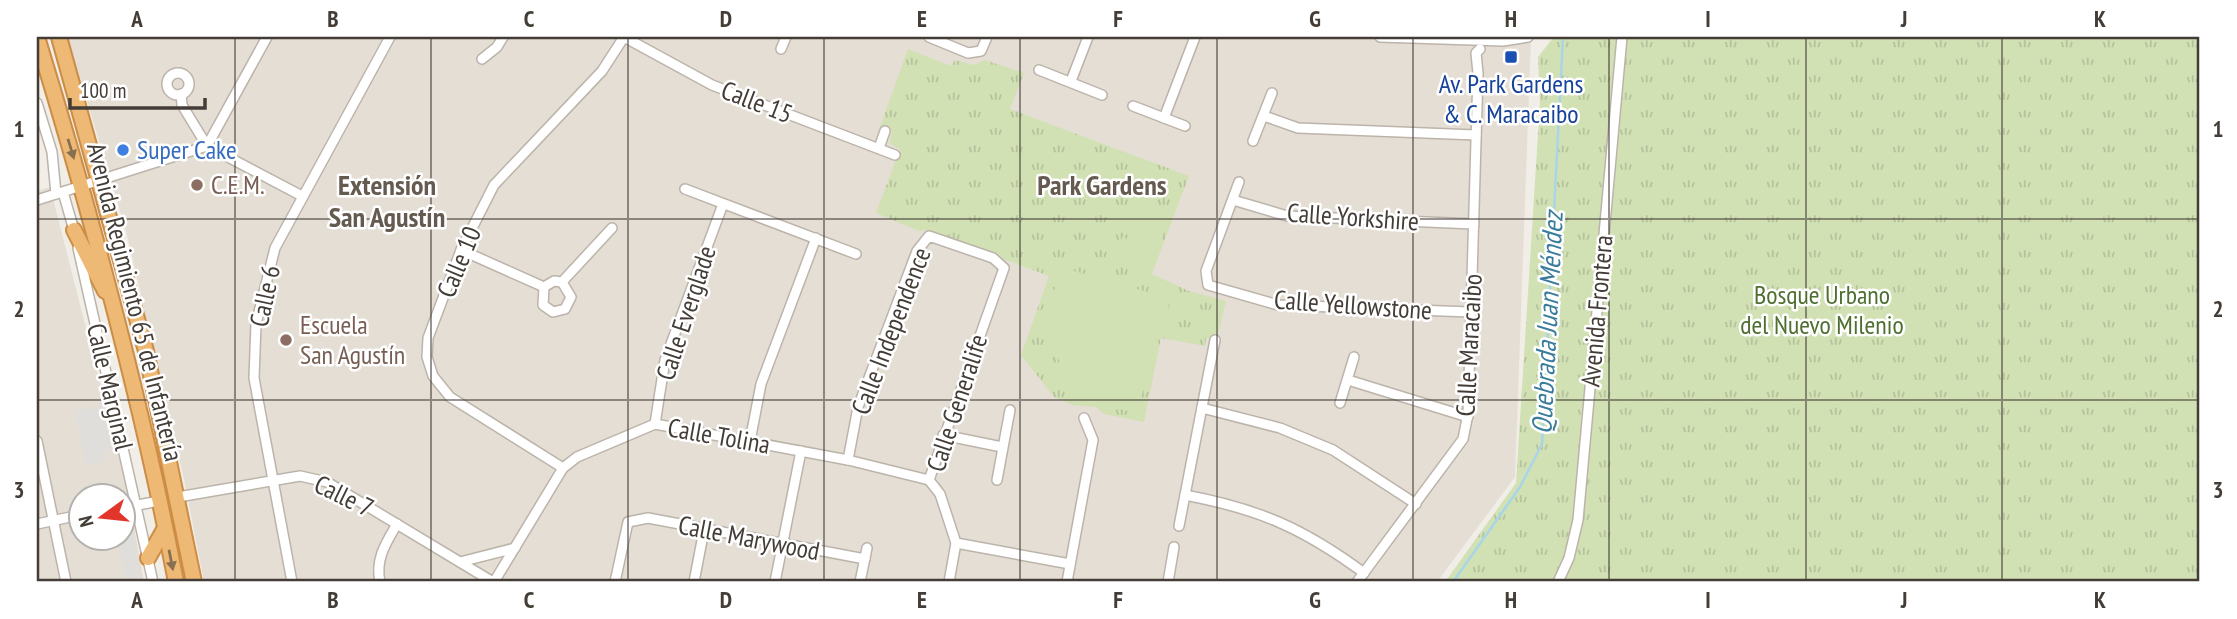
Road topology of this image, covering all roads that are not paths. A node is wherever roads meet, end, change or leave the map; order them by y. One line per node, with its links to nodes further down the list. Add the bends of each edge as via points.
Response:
1 (37, 37): 36 (highway, Avenida Regimiento 65 de Infantería, one-way to 36)
2 (59, 37): 34 (highway, Avenida Regimiento 65 de Infantería)
3 (267, 37): 31 (street)
4 (390, 37): 39 (street, Calle 6)
5 (503, 37): 17 (street)
6 (624, 37): 32 (street, Calle 15, via 712,85); 47 (street, Calle 10, via 601,71 494,185)
7 (786, 37): 16 (street)
8 (929, 37): 9 (street, via 968,53 981,51)
9 (987, 37)
10 (1088, 37): 19 (street)
11 (1195, 37): 26 (street)
12 (1380, 37): 15 (street)
13 (1525, 37): 15 (street)
14 (1622, 37): 110 (street, Avenida Frontera, via 1578,520)
15 (1480, 45): 29 (street, Calle Maracaibo)
16 (781, 49)
17 (482, 59)
18 (1039, 70): 19 (street)
19 (1071, 82): 22 (street)
20 (1272, 93): 25 (street)
21 (181, 94): 31 (street, via 182,105)
22 (1102, 95)
23 (37, 103): 38 (street, Calle Marginal)
24 (1133, 106): 26 (street)
25 (1264, 116): 29 (street, via 1298,128); 30 (street)
26 (1164, 118): 27 (street)
27 (1185, 126)
28 (885, 131): 32 (street)
29 (1476, 135): 43 (street, Calle Maracaibo)
30 (1254, 141)
31 (207, 146): 34 (street); 39 (street)
32 (879, 148): 33 (street, Calle 15)
33 (895, 155)
34 (99, 180): 36 (street); 74 (highway, Avenida Regimiento 65 de Infantería, via 146,351)
35 (1240, 182): 41 (street)
36 (83, 186): 38 (street); 52 (highway, Avenida Regimiento 65 de Infantería)
37 (685, 189): 42 (street)
38 (59, 193): 40 (street); 45 (street, Calle Marginal)
39 (302, 196): 70 (street, Calle 6, via 275,248 256,324 254,378)
40 (37, 200)
41 (1233, 201): 43 (street, Calle Yorkshire, via 1287,216); 53 (street, Calle Yellowstone, via 1206,271 1208,285 1278,305)
42 (723, 204): 46 (street); 62 (street, Calle Everglade, via 665,360)
43 (1474, 224): 53 (street, Calle Maracaibo)
44 (612, 228): 49 (street)
45 (74, 230): 52 (highway); 77 (street, Calle Marginal)
46 (816, 239): 48 (street); 65 (street, via 761,384)
47 (461, 250): 50 (street); 69 (street, Calle 10, via 428,338 433,376 450,397)
48 (856, 254)
49 (562, 282): 50 (street); 50 (street, via 571,297 565,309 553,312 543,305)
50 (544, 287)
51 (991, 302): 63 (street, Calle Generalife); 68 (street, Calle Independence, via 1004,268 993,258 929,236 917,251 858,407)
52 (115, 307): 75 (highway, Avenida Regimiento 65 de Infantería)
53 (1471, 312): 60 (street, Calle Maracaibo)
54 (1215, 340): 58 (street)
55 (1354, 357): 56 (street)
56 (1348, 380): 57 (street); 60 (street)
57 (1340, 403)
58 (1202, 408): 73 (street); 76 (street, via 1280,428 1334,450)
59 (1010, 410): 66 (street)
60 (1468, 417): 76 (street, Calle Maracaibo, via 1464,439)
61 (1084, 418): 93 (street, via 1093,440)
62 (655, 424): 65 (street, Calle Tolina); 69 (street, Calle Tolina, via 577,457)
63 (943, 435): 66 (street); 71 (street, Calle Generalife)
64 (37, 440): 79 (street)
65 (750, 441): 67 (street, Calle Tolina)
66 (1002, 447): 72 (street)
67 (801, 451): 68 (street, Calle Tolina); 86 (street)
68 (848, 460): 71 (street, Calle Tolina)
69 (563, 468): 88 (street)
70 (273, 479): 74 (street, Calle 7); 81 (street, Calle 7, via 300,476 327,482); 100 (street, Calle 6)
71 (929, 480): 85 (street, Calle Generalife, via 940,494)
72 (997, 480)
73 (1185, 495): 82 (street); 94 (street, via 1233,504 1279,520 1329,547)
74 (178, 497): 99 (highway, Avenida Regimiento 65 de Infantería)
75 (159, 501): 77 (street); 83 (highway, Avenida Regimiento 65 de Infantería)
76 (1416, 504): 94 (street, Calle Maracaibo)
77 (138, 505): 90 (street, Calle Marginal)
78 (66, 518): 79 (street)
79 (54, 520): 80 (street); 96 (street)
80 (37, 524)
81 (397, 524): 92 (street, Calle 7); 101 (street, via 381,550)
82 (1179, 526)
83 (165, 528): 90 (highway); 98 (highway, Avenida Regimiento 65 de Infantería, one-way to 98)
84 (704, 530): 86 (street, Calle Marywood); 103 (street, Calle Marywood, via 648,518 628,522); 104 (street)
85 (956, 543): 93 (street); 106 (street, Calle Generalife)
86 (782, 544): 91 (street, Calle Marywood); 105 (street)
87 (1174, 547): 108 (street)
88 (515, 548): 92 (street); 102 (street)
89 (867, 548): 91 (street)
90 (148, 558): 97 (street, Calle Marginal)
91 (865, 559): 95 (street)
92 (460, 562): 102 (street, Calle 7)
93 (1070, 564): 107 (street)
94 (1364, 573): 109 (street, Calle Maracaibo)
95 (861, 579)
96 (66, 582)
97 (153, 582)
98 (176, 582)
99 (194, 582)
100 (292, 582)
101 (380, 582)
102 (494, 582)
103 (615, 582)
104 (694, 582)
105 (775, 582)
106 (949, 582)
107 (1068, 582)
108 (1168, 582)
109 (1357, 582)
110 (1558, 582)

